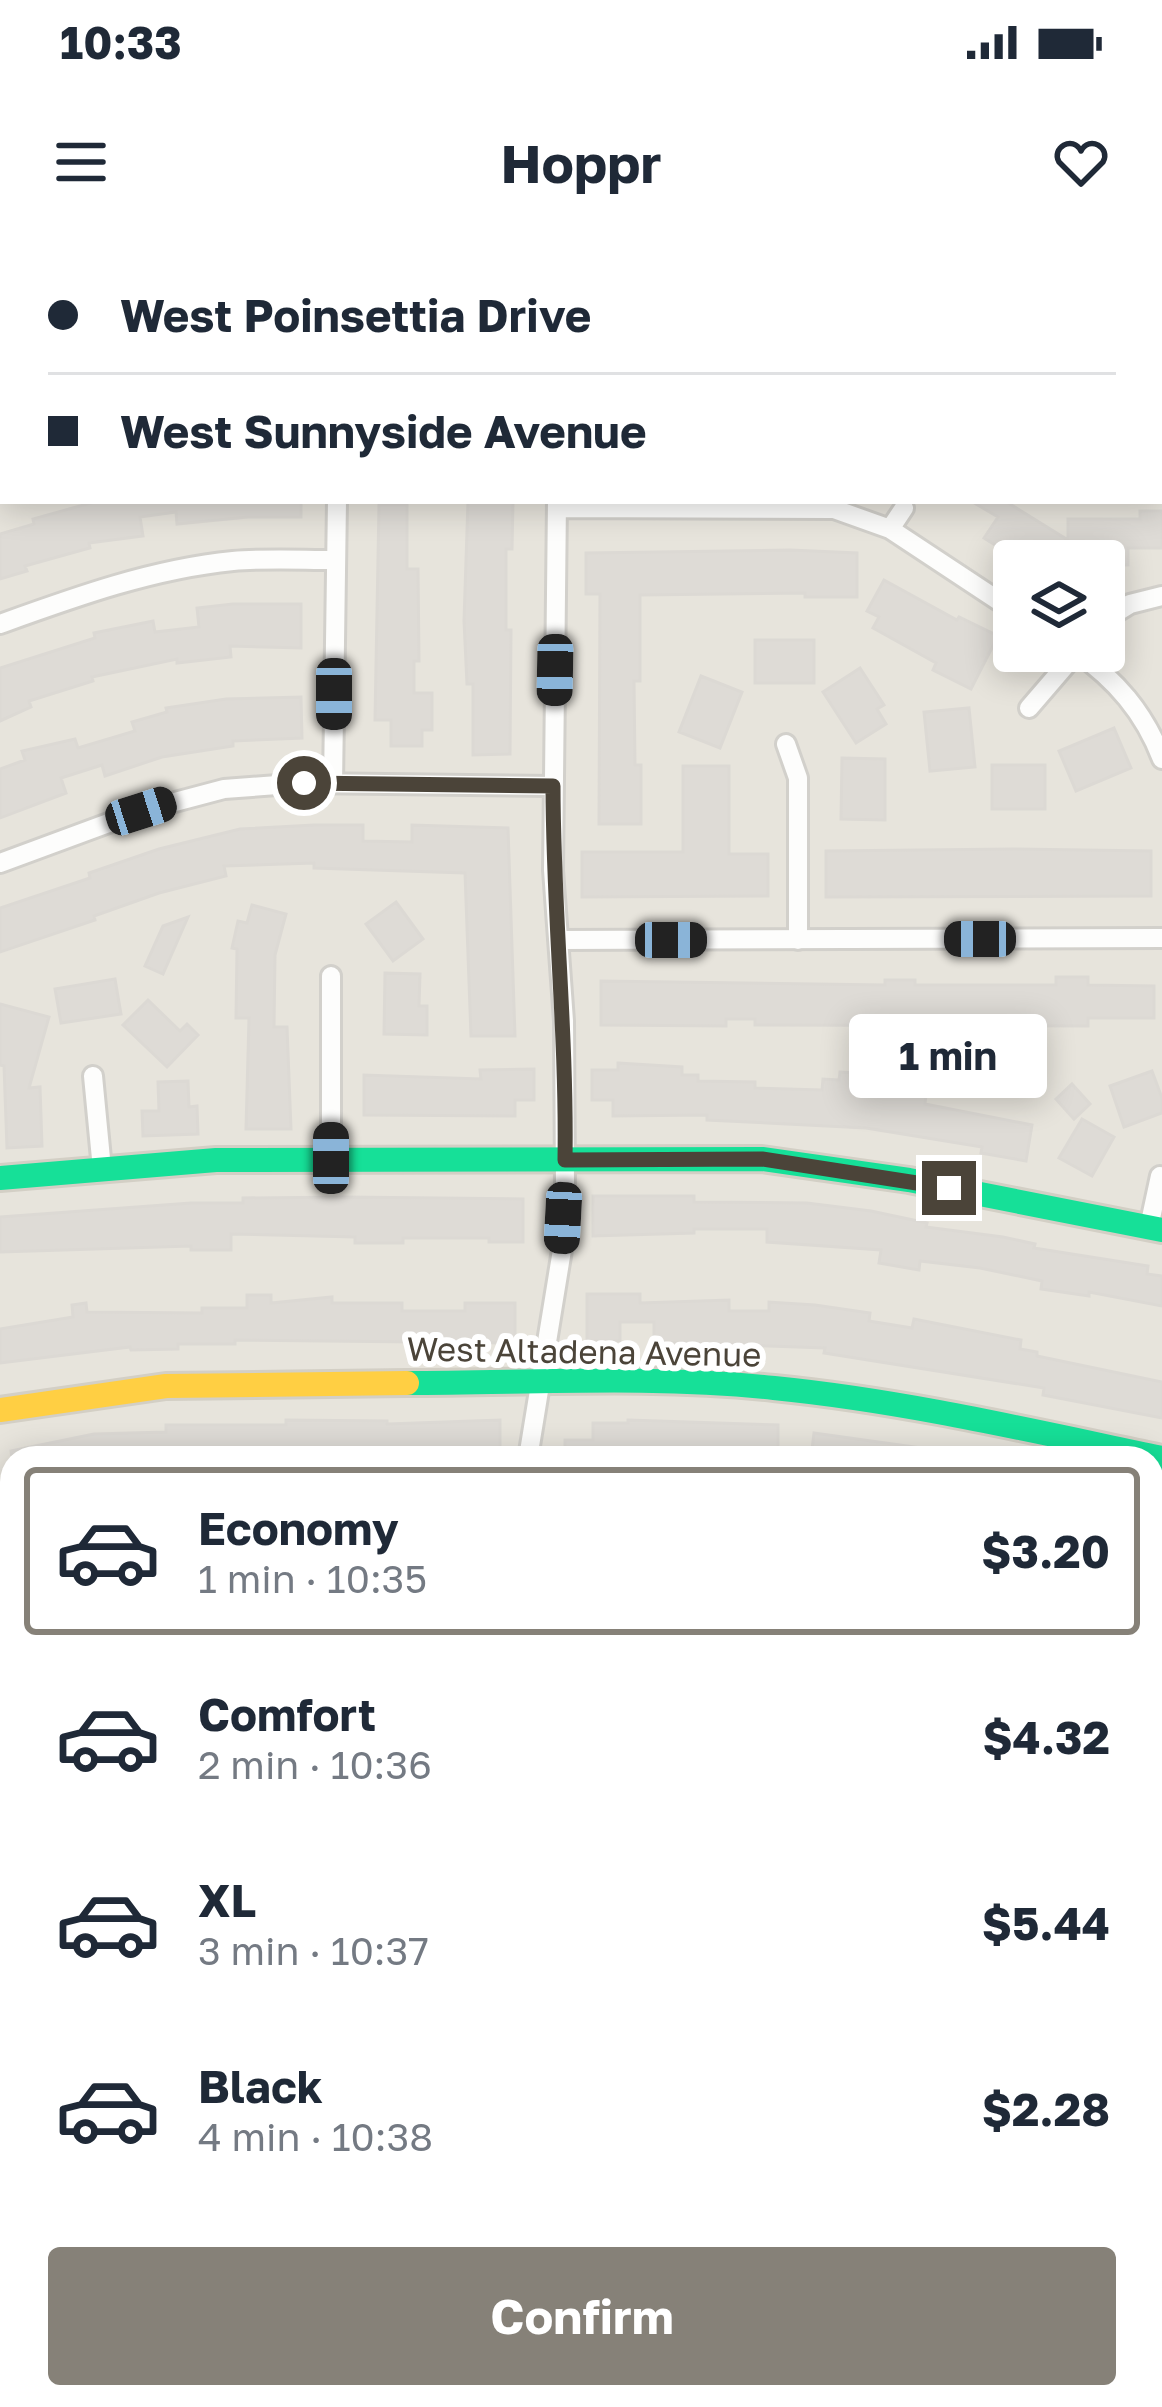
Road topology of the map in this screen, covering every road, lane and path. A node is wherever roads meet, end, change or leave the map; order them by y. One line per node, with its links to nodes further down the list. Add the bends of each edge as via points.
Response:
1 (337, 504): 5 (street)
2 (557, 504): 4 (street, via 806,507); 16 (street)
3 (904, 508): 4 (street)
4 (890, 529): 7 (street)
5 (335, 560): 9 (street, via 172,571); 15 (street)
6 (1162, 596): 8 (street)
7 (993, 597)
8 (1125, 607)
9 (0, 624)
10 (1059, 672): 12 (street)
11 (1100, 672): 14 (street, via 1131,701)
12 (1029, 708)
13 (786, 744): 20 (street, via 798,778)
14 (1162, 759)
15 (333, 784): 16 (street); 17 (street, via 185,797)
16 (553, 786): 19 (street)
17 (0, 863)
18 (1162, 938): 20 (street)
19 (558, 940): 20 (street); 24 (street)
20 (798, 940)
21 (331, 976): 23 (street)
22 (93, 1076): 25 (street)
23 (331, 1158): 24 (street); 25 (street)
24 (565, 1160): 28 (street, via 762,1159); 29 (street, via 562,1250)
25 (102, 1169): 27 (street)
26 (1160, 1176): 28 (street)
27 (0, 1178)
28 (1155, 1229)
29 (542, 1383): 30 (street, West Altadena Avenue, via 166,1386); 31 (street); 32 (street, West Altadena Avenue, via 831,1392)
30 (0, 1410)
31 (530, 1446)
32 (1102, 1446)

